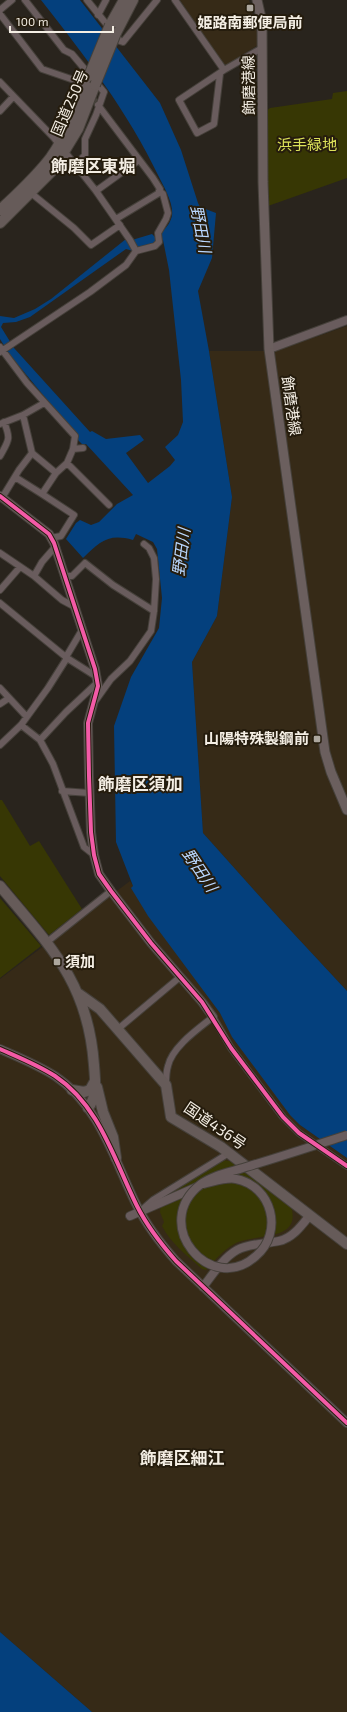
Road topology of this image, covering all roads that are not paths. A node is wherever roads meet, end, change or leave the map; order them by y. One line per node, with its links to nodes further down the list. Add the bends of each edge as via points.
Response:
1 (12, 0): 10 (street)
2 (25, 0): 19 (street, via 64,50 72,54 104,92)
3 (87, 0): 12 (street)
4 (106, 0): 12 (street)
5 (124, 0): 13 (highway, 国道250号)
6 (133, 0): 13 (highway, 国道250号)
7 (157, 0): 12 (street, via 123,42)
8 (175, 0): 15 (street)
9 (258, 0): 14 (main road, 飾磨港線, via 262,22)
10 (0, 10)
11 (0, 14): 16 (street, via 42,69)
12 (98, 15)
13 (113, 29): 21 (highway, 国道250号, bridge, via 89,76); 21 (highway, 国道250号, bridge, via 78,129)
14 (262, 48): 15 (street); 33 (main road, 飾磨港線)
15 (222, 72): 15 (street, via 179,100 197,133 214,124)
16 (74, 80)
17 (0, 82): 18 (street)
18 (14, 97): 20 (street); 21 (street)
19 (98, 105): 22 (street); 23 (street, via 85,139 85,155)
20 (0, 111)
21 (62, 149): 23 (street); 26 (highway, 国道250号, via 53,170); 27 (highway, 国道250号)
22 (139, 160): 24 (street); 25 (street, via 153,178)
23 (75, 165): 24 (street)
24 (96, 191): 28 (street)
25 (159, 191): 28 (street); 31 (street, via 164,194 168,213 158,233 159,242 155,246)
26 (31, 193): 29 (highway, 国道250号); 30 (street, via 91,245)
27 (0, 210)
28 (116, 219): 30 (street)
29 (0, 223)
30 (120, 225): 31 (street)
31 (136, 251): 34 (street, via 126,265 96,288)
32 (347, 320): 33 (street)
33 (269, 348): 72 (main road, 飾磨港線, via 324,745 331,772)
34 (1, 350): 35 (street)
35 (44, 403): 36 (street); 39 (street, via 75,436)
36 (23, 414): 37 (street); 40 (street)
37 (1, 422): 41 (street, via 9,435)
38 (83, 448): 39 (street)
39 (73, 449): 42 (street)
40 (32, 453): 43 (street); 44 (street)
41 (0, 456)
42 (67, 463): 43 (street); 47 (street)
43 (56, 473): 45 (street)
44 (15, 477): 45 (street); 46 (street)
45 (42, 494): 48 (street, via 74,515 61,536)
46 (1, 497): 48 (street, via 41,527)
47 (109, 505)
48 (51, 538): 50 (street)
49 (144, 544): 58 (street, via 154,558)
50 (55, 547): 53 (street); 54 (street)
51 (0, 553): 52 (street)
52 (20, 567): 53 (street); 55 (street)
53 (34, 576): 57 (street, via 62,600)
54 (64, 576): 57 (street); 58 (street, via 72,576 85,563 113,585)
55 (0, 590)
56 (0, 603): 60 (street)
57 (75, 607): 59 (street)
58 (154, 611): 64 (street, via 151,631)
59 (82, 630): 60 (street); 61 (street)
60 (66, 657): 61 (street); 66 (street, via 48,688)
61 (97, 680): 64 (street); 68 (street)
62 (0, 688): 63 (street)
63 (9, 698): 65 (street); 66 (street)
64 (95, 702): 71 (street, via 88,723)
65 (0, 704)
66 (26, 716): 67 (street)
67 (21, 725): 68 (street); 69 (street)
68 (40, 740): 70 (street, via 53,764)
69 (0, 744)
70 (62, 791): 71 (street); 73 (street, via 84,847)
71 (90, 793): 73 (street)
72 (347, 810)
73 (94, 855): 75 (street, via 99,874)
74 (0, 886): 76 (highway)
75 (111, 891): 76 (street); 77 (street)
76 (46, 942): 78 (highway, via 66,969)
77 (180, 977): 79 (street); 80 (street)
78 (79, 994): 80 (highway, via 100,1009); 82 (highway, via 91,1036)
79 (213, 1017): 83 (street, via 186,1039 174,1053 168,1065); 89 (street, via 232,1048 283,1117 299,1133)
80 (118, 1029): 83 (highway)
81 (0, 1049): 84 (street, via 49,1073)
82 (95, 1081): 84 (highway, via 90,1090); 85 (highway, via 95,1097); 88 (highway)
83 (166, 1085): 87 (highway, 国道436号, via 171,1117)
84 (72, 1090): 85 (street)
85 (88, 1108): 88 (street)
86 (347, 1135): 90 (street, bridge, via 209,1179 196,1188 185,1203 181,1223 187,1245 194,1254 209,1264 225,1268 244,1264 256,1257 264,1248 272,1224 272,1213 268,1204 262,1193 252,1185 234,1178 203,1184)
87 (229, 1153): 90 (street, via 153,1200); 91 (highway, 国道436号)
88 (116, 1158): 90 (street)
89 (347, 1166)
90 (140, 1212): 92 (street); 94 (street, via 165,1248)
91 (310, 1215): 93 (highway, 国道436号); 94 (street, via 292,1235 281,1241 251,1245 230,1254)
92 (130, 1216)
93 (347, 1244)
94 (203, 1287): 95 (street)
95 (347, 1423)

